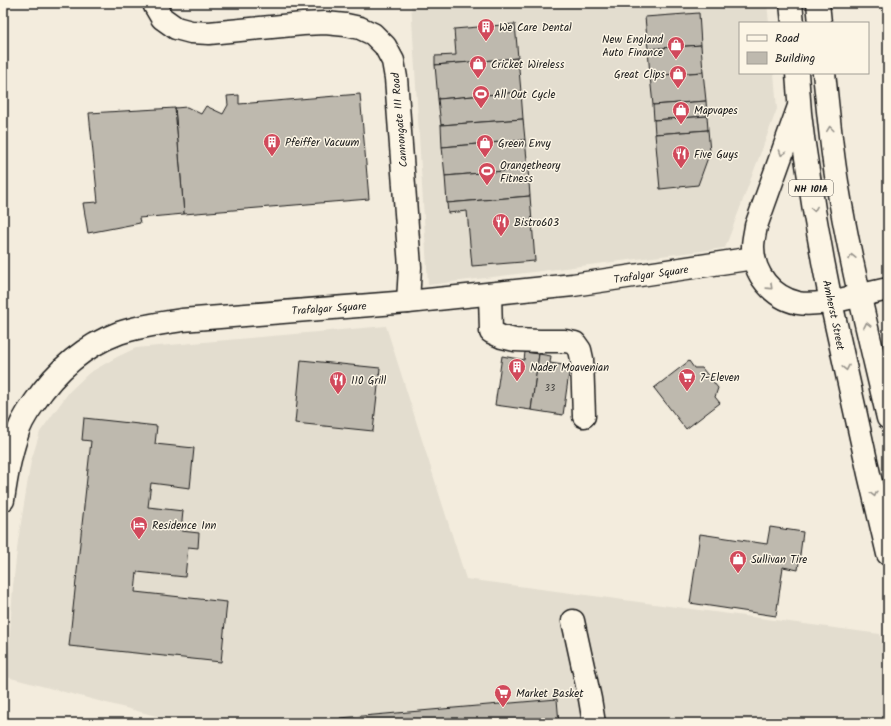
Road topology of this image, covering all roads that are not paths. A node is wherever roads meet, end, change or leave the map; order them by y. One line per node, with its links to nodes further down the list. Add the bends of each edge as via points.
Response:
1 (154, 3): 13 (main road, Cannongate III Road, via 162,18 176,28 191,32 209,33 325,23 360,28 374,34 386,46 393,61 396,78 410,267)
2 (791, 3): 4 (main road)
3 (818, 3): 5 (main road)
4 (793, 22)
5 (820, 22)
6 (797, 74): 8 (main road, Amherst Street / NH 101A)
7 (824, 74): 12 (main road, NH 101A, one-way to 7, via 837,181)
8 (800, 103): 9 (main road, one-way to 9, via 756,226); 14 (main road, Amherst Street / NH 101A, one-way to 14, via 814,210)
9 (754, 258): 11 (main road, Trafalgar Square, via 580,284); 14 (main road, one-way to 14, via 766,284 781,296 799,303)
10 (888, 289): 12 (main road)
11 (490, 294): 13 (main road, Trafalgar Square); 15 (main road, via 491,332 515,340 575,343 582,359)
12 (860, 295): 14 (main road); 16 (main road, NH 101A, one-way to 12)
13 (408, 302): 17 (main road, Trafalgar Square, via 157,323 100,341 55,376 22,421 9,464)
14 (831, 302): 18 (main road, Amherst Street / NH 101A, one-way to 18)
15 (584, 416)
16 (888, 418)
17 (3, 500)
18 (888, 554)
19 (573, 620): 20 (main road)
20 (594, 723)

